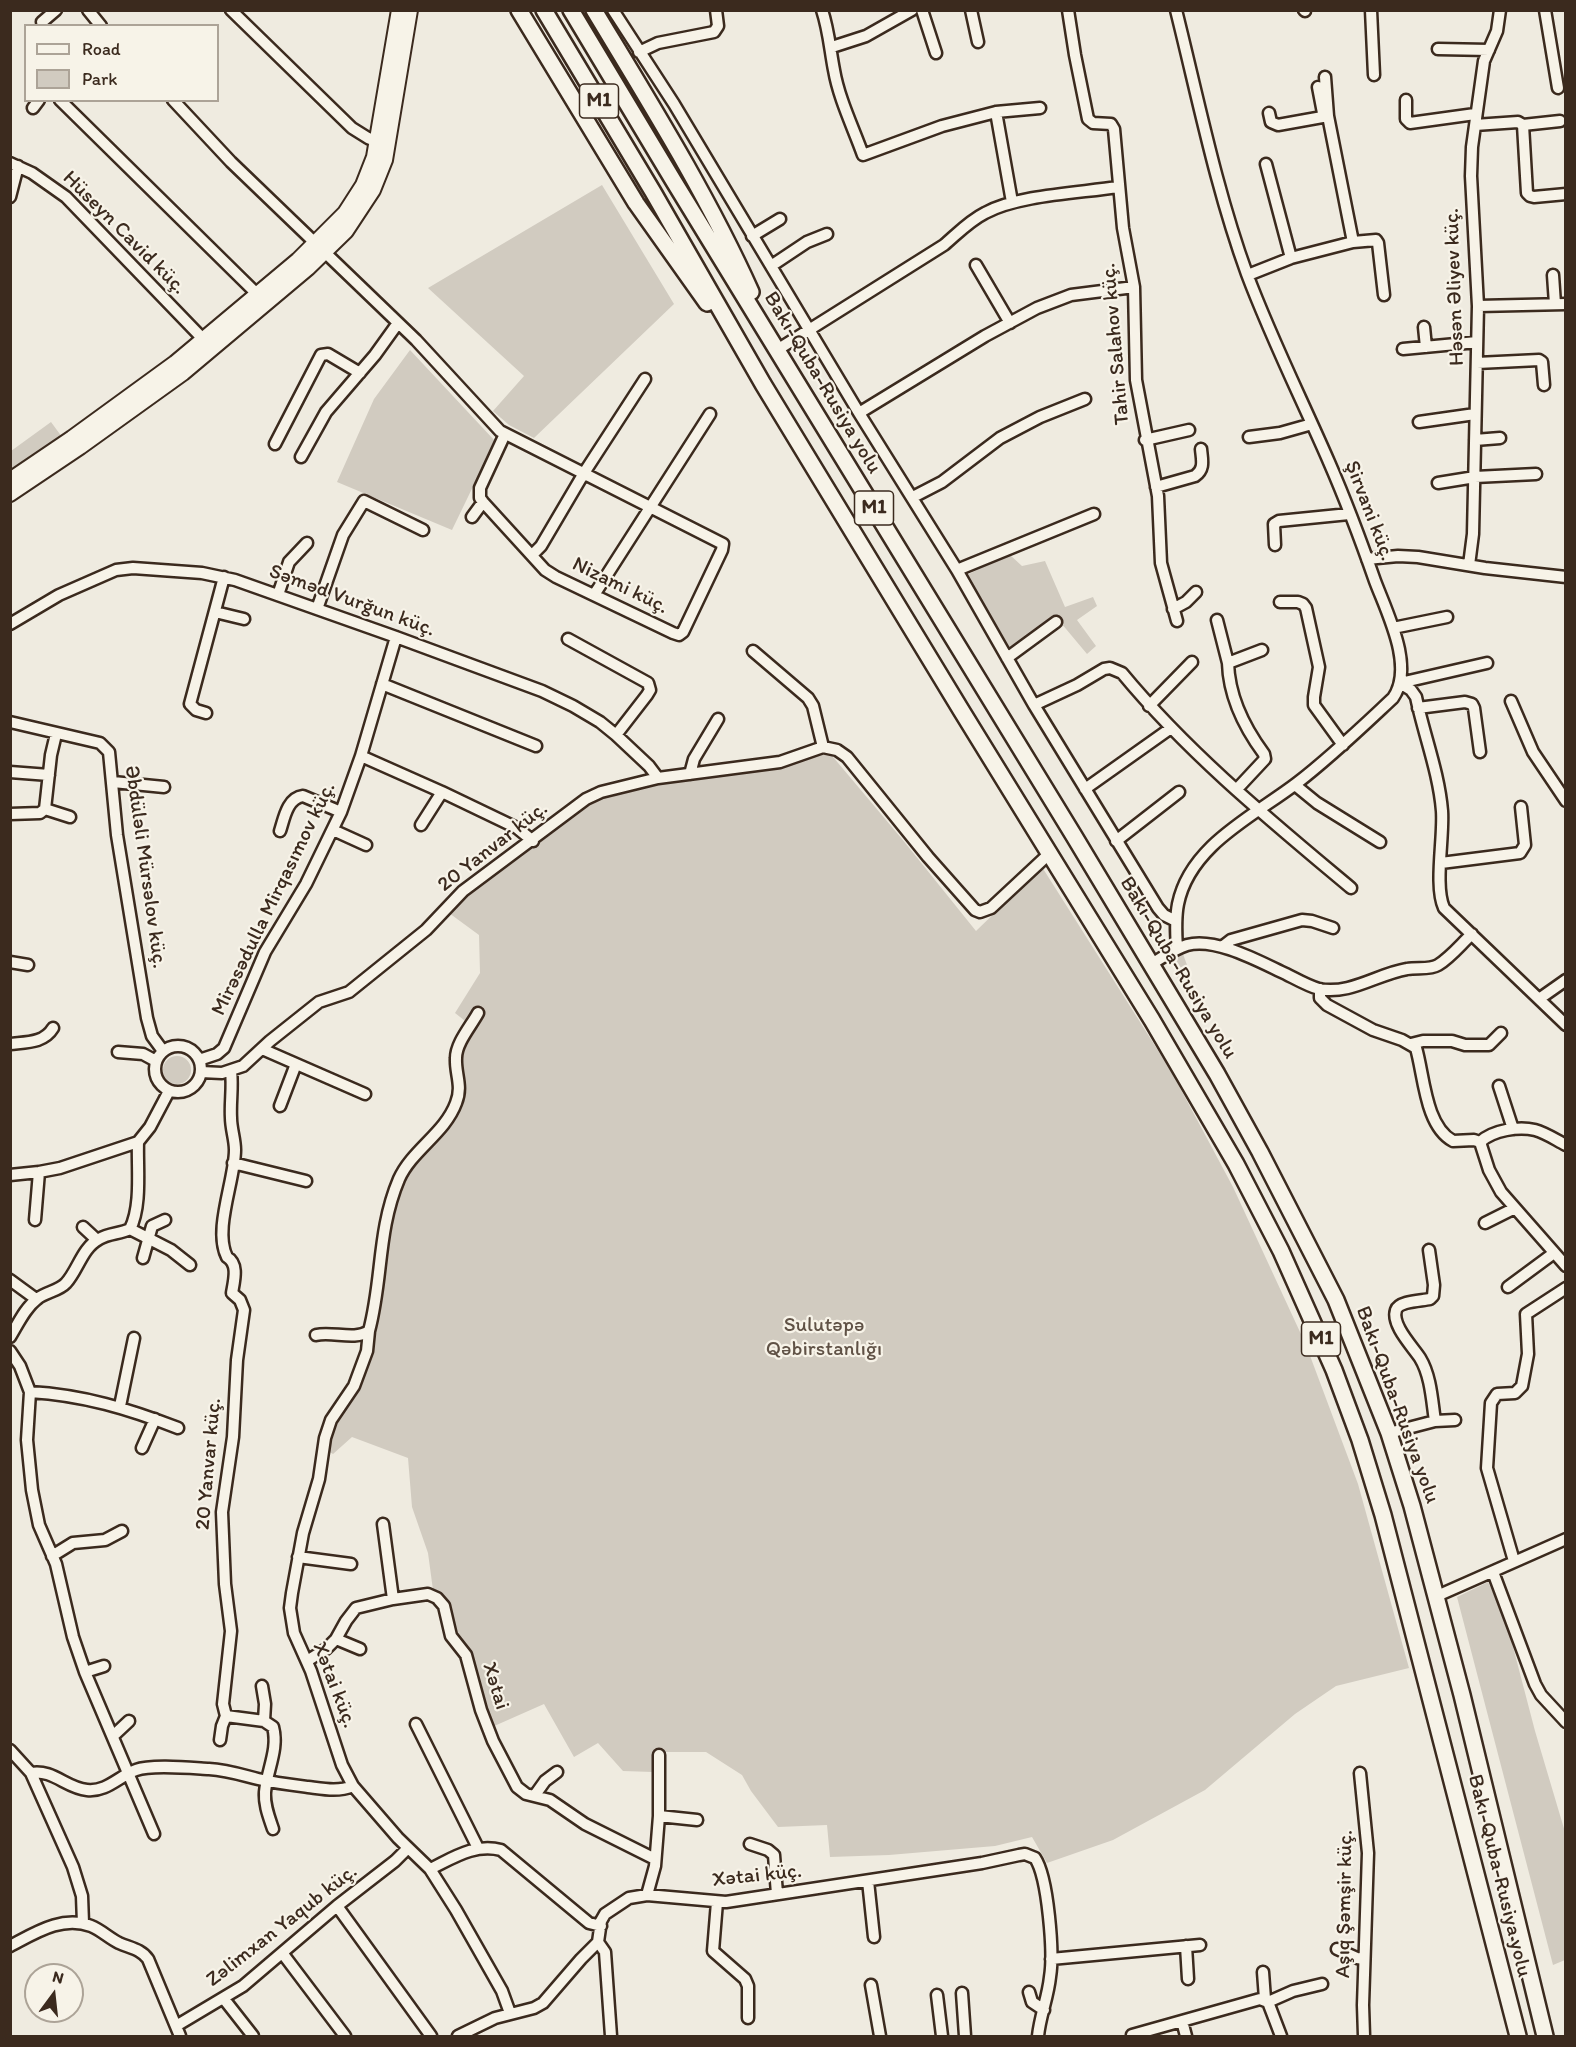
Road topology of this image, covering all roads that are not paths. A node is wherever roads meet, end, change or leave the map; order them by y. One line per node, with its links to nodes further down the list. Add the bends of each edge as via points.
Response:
1 (56, 10): 21 (street)
2 (88, 10): 22 (street)
3 (231, 10): 43 (street, via 352,128)
4 (399, 10): 43 (main road)
5 (410, 10): 54 (main road, via 389,144 380,176 346,231)
6 (519, 10): 75 (highway, via 642,212)
7 (544, 10): 75 (highway, Bakı-Quba-Rusiya yolu / M1)
8 (572, 10): 73 (highway, Bakı-Quba-Rusiya yolu / M1)
9 (594, 10): 73 (highway, via 718,221)
10 (613, 10): 27 (street)
11 (716, 10): 27 (street, via 718,26 714,32 658,43)
12 (822, 10): 24 (street)
13 (912, 10): 24 (street, via 866,36)
14 (922, 10): 28 (street)
15 (971, 10): 23 (street)
16 (1068, 10): 46 (street, Tahir Salahov küç., via 1088,119 1111,124 1113,129)
17 (1176, 10): 58 (street, Şirvani küç., via 1230,224)
18 (1371, 10): 29 (street)
19 (1545, 10): 32 (street)
20 (1501, 11): 26 (street, Həsən Əliyev küç.)
21 (42, 22)
22 (99, 24)
23 (978, 42)
24 (832, 47): 37 (street, via 838,87 863,155)
25 (1438, 49): 26 (street)
26 (1488, 50): 40 (street, Həsən Əliyev küç.)
27 (639, 52): 52 (street)
28 (936, 54)
29 (1374, 75)
30 (1325, 77): 39 (street)
31 (1318, 87): 39 (street)
32 (1558, 88)
33 (1406, 100): 40 (street, via 1406,119 1410,123)
34 (62, 102): 61 (street)
35 (174, 102): 54 (street, Nizami küç.)
36 (1040, 108): 37 (street)
37 (996, 111): 49 (street)
38 (1269, 113): 39 (street, via 1271,122 1278,125)
39 (1326, 116): 53 (street)
40 (1475, 120): 42 (street); 64 (street, Həsən Əliyev küç., via 1471,176)
41 (1560, 121): 42 (street)
42 (1522, 125): 47 (street, via 1527,193 1534,197)
43 (378, 142): 54 (main road, via 363,185)
44 (1266, 164): 55 (street)
45 (14, 165): 48 (street); 69 (street, Hüseyn Cavid küç., via 66,197)
46 (1118, 187): 49 (street); 60 (street, Tahir Salahov küç.)
47 (1566, 194)
48 (10, 197)
49 (1011, 202): 68 (street, via 985,213 944,245)
50 (780, 219): 52 (street)
51 (827, 234): 56 (street)
52 (752, 236): 56 (street)
53 (1353, 242): 55 (street); 62 (street, via 1378,243)
54 (320, 249): 61 (main road); 65 (street, Nizami küç.); 100 (main road, via 267,304 183,373)
55 (1291, 258): 58 (street)
56 (771, 266): 68 (street)
57 (976, 266): 66 (street)
58 (1248, 275): 84 (street, Şirvani küç.)
59 (1553, 275): 63 (street)
60 (1134, 287): 66 (street, via 1071,295); 89 (street, Tahir Salahov küç., via 1134,360)
61 (258, 295): 69 (main road)
62 (1384, 295)
63 (1560, 304): 64 (street)
64 (1479, 306): 70 (street, Həsən Əliyev küç.)
65 (398, 323): 76 (street); 86 (street, Nizami küç.)
66 (1010, 323): 80 (street)
67 (1424, 327): 71 (street)
68 (809, 330): 73 (street); 80 (street)
69 (204, 340): 97 (main road)
70 (1477, 342): 71 (street); 74 (street, Həsən Əliyev küç.)
71 (1426, 347): 72 (street)
72 (1403, 349)
73 (777, 350): 189 (highway, Bakı-Quba-Rusiya yolu / M1)
74 (1477, 363): 78 (street, via 1539,360); 82 (street, Həsən Əliyev küç.)
75 (752, 364): 180 (highway, Bakı-Quba-Rusiya yolu / M1)
76 (360, 373): 91 (street, via 328,354 321,355); 93 (street, via 326,412)
77 (645, 379): 94 (street)
78 (1544, 385)
79 (1085, 399): 101 (street, via 1000,438 942,482)
80 (859, 413): 101 (street)
81 (710, 414): 103 (street)
82 (1475, 414): 83 (street); 90 (street, Həsən Əliyev küç.)
83 (1419, 422)
84 (1312, 424): 87 (street); 105 (street, Şirvani küç.)
85 (1189, 430): 89 (street)
86 (505, 434): 94 (street, Nizami küç.); 102 (street, via 478,493)
87 (1249, 437)
88 (1500, 438): 90 (street)
89 (1145, 440): 99 (street, Tahir Salahov küç.)
90 (1474, 440): 96 (street, Həsən Əliyev küç.)
91 (275, 444)
92 (1201, 449): 99 (street, via 1201,472)
93 (302, 456)
94 (584, 473): 103 (street, Nizami küç.); 110 (street)
95 (1536, 474): 96 (street)
96 (1475, 477): 98 (street); 112 (street, Həsən Əliyev küç.)
97 (10, 480)
98 (1438, 483)
99 (1156, 487): 121 (street, Tahir Salahov küç., via 1161,563)
100 (10, 494)
101 (913, 498): 113 (street)
102 (483, 502): 106 (street); 110 (street, Nizami küç.)
103 (649, 507): 118 (street); 118 (street, Nizami küç., via 723,544 683,632 673,633)
104 (1094, 514): 113 (street)
105 (1350, 514): 109 (street, via 1279,521 1274,524); 111 (street, Şirvani küç.)
106 (472, 518)
107 (423, 530): 120 (street, via 364,501 343,535)
108 (307, 543): 117 (street, via 289,562)
109 (1275, 545)
110 (532, 555): 118 (street, Nizami küç., via 545,570)
111 (1367, 559): 112 (street, via 1418,557); 129 (street, Şirvani küç.)
112 (1469, 565): 114 (street)
113 (957, 570): 134 (street)
114 (1566, 577)
115 (224, 578): 117 (street, Səməd Vurğun küç.); 122 (street); 128 (street, Səməd Vurğun küç., via 202,573 116,570 67,591)
116 (1196, 592): 121 (street)
117 (278, 595): 120 (street, Səməd Vurğun küç.)
118 (594, 595)
119 (1280, 602): 150 (street, via 1303,603 1306,608 1319,667 1314,705)
120 (317, 609): 130 (street, Səməd Vurğun küç.)
121 (1173, 609): 126 (street, Tahir Salahov küç.)
122 (215, 612): 124 (street); 144 (street, via 190,704)
123 (1446, 617): 129 (street)
124 (244, 619)
125 (1217, 620): 136 (street)
126 (1177, 621)
127 (1056, 622): 134 (street)
128 (10, 624)
129 (1393, 628): 138 (street, Şirvani küç., via 1399,651)
130 (396, 637): 139 (street, Mirəsədulla Mirqasımov küç.); 149 (street, Səməd Vurğun küç., via 542,691 588,714)
131 (568, 639): 149 (street, via 648,683 647,695)
132 (753, 651): 152 (street, via 808,698)
133 (1262, 651): 136 (street)
134 (1007, 658): 141 (street)
135 (1192, 662): 142 (street)
136 (1228, 663): 163 (street, via 1237,706 1265,759)
137 (1487, 663): 138 (street)
138 (1400, 683): 143 (street, via 1414,693); 150 (street, via 1393,698)
139 (382, 684): 151 (street); 154 (street, Mirəsədulla Mirqasımov küç.)
140 (1511, 701): 166 (street, via 1533,752)
141 (1034, 705): 142 (street, via 1110,668 1122,673); 162 (street)
142 (1149, 706): 147 (street)
143 (1418, 708): 153 (street, via 1472,704); 181 (street, via 1442,809)
144 (206, 713)
145 (718, 719): 156 (street, via 694,759)
146 (10, 722): 148 (street, Əbdüləli Mürsəlov küç.)
147 (1171, 728): 162 (street); 163 (street)
148 (56, 734): 157 (street); 159 (street, Əbdüləli Mürsəlov küç., via 106,748)
149 (616, 735): 158 (street, Səməd Vurğun küç.)
150 (1343, 745): 160 (street)
151 (536, 746)
152 (824, 747): 156 (street, 20 Yanvar küç., via 772,764); 180 (street, via 847,757 928,857 980,912 991,908)
153 (1480, 752)
154 (361, 756): 164 (street); 170 (street, Mirəsədulla Mirqasımov küç.)
155 (10, 772): 157 (street)
156 (690, 774): 158 (street, 20 Yanvar küç.)
157 (50, 775): 168 (street)
158 (658, 778): 176 (street, 20 Yanvar küç., via 593,795)
159 (112, 782): 161 (street); 201 (street, Əbdüləli Mürsəlov küç., via 147,1018 152,1036)
160 (1295, 785): 169 (street); 178 (street)
161 (164, 787)
162 (1085, 789): 177 (street)
163 (1236, 789): 169 (street)
164 (442, 792): 173 (street); 176 (street, via 517,828)
165 (1179, 792): 177 (street)
166 (1566, 801)
167 (1521, 807): 181 (street, via 1525,845 1520,853)
168 (45, 809): 171 (street, via 40,813); 172 (street)
169 (1258, 810): 182 (street); 183 (street, via 1203,855 1182,887)
170 (341, 812): 174 (street, Mirəsədulla Mirqasımov küç.); 175 (street, via 303,796 296,797)
171 (10, 814)
172 (70, 817)
173 (421, 825)
174 (333, 830): 179 (street); 203 (street, Mirəsədulla Mirqasımov küç., via 265,952 224,1048)
175 (280, 831)
176 (533, 841): 200 (street, 20 Yanvar küç., via 463,891 426,930 349,992 319,1002)
177 (1116, 842): 183 (street, via 1158,908)
178 (1380, 842)
179 (366, 845)
180 (1050, 853): 334 (highway, Bakı-Quba-Rusiya yolu / M1, via 1236,1164 1295,1281 1334,1370 1390,1537)
181 (1441, 863): 185 (street, via 1441,901 1448,914)
182 (1351, 888)
183 (1176, 921): 187 (street)
184 (1333, 928): 186 (street, via 1302,920 1230,940)
185 (1472, 934): 192 (street, via 1437,966 1409,969 1343,989); 193 (street)
186 (1222, 947): 187 (street, via 1195,944); 192 (street)
187 (1177, 949): 189 (street)
188 (10, 962): 190 (street)
189 (1151, 964): 248 (highway, Bakı-Quba-Rusiya yolu / M1, via 1217,1074 1306,1239 1336,1300)
190 (28, 965)
191 (1566, 980): 193 (street)
192 (1320, 989): 199 (street, via 1320,998 1327,1005 1373,1030)
193 (1539, 999): 195 (street)
194 (478, 1013): 237 (street, Xətai küç., via 456,1053 460,1092 452,1112 409,1163 393,1196 381,1241)
195 (1566, 1025)
196 (53, 1028): 198 (street, via 40,1040)
197 (1500, 1033): 199 (street, via 1489,1045 1452,1041)
198 (10, 1044)
199 (1411, 1044): 214 (street, via 1416,1048 1430,1109 1442,1132 1453,1141)
200 (262, 1049): 205 (street); 206 (street, 20 Yanvar küç., via 247,1064)
201 (163, 1051): 203 (street, via 180,1046 192,1051); 204 (street)
202 (118, 1052): 204 (street, via 143,1054)
203 (199, 1060): 207 (street)
204 (156, 1061): 209 (street, via 156,1079)
205 (296, 1064): 210 (street); 211 (street)
206 (231, 1071): 207 (street); 216 (street, 20 Yanvar küç.)
207 (201, 1072): 209 (street, via 192,1088 181,1093)
208 (1499, 1086): 212 (street)
209 (169, 1091): 213 (street)
210 (365, 1094)
211 (280, 1106)
212 (1513, 1129): 214 (street, via 1489,1135); 215 (street, via 1537,1130)
213 (138, 1142): 217 (street); 225 (street, via 137,1208)
214 (1480, 1142): 220 (street, via 1496,1185)
215 (1566, 1145)
216 (233, 1163): 219 (street); 266 (street, 20 Yanvar küç., via 224,1248 235,1267 232,1293 244,1310 222,1519 231,1632 223,1704)
217 (39, 1172): 218 (street); 221 (street)
218 (10, 1175)
219 (306, 1181)
220 (1515, 1208): 223 (street); 229 (street)
221 (35, 1220)
222 (165, 1220): 226 (street, via 152,1226)
223 (1485, 1223)
224 (83, 1227): 227 (street)
225 (130, 1228): 226 (street); 227 (street)
226 (148, 1237): 230 (street); 231 (street)
227 (97, 1240): 236 (street, via 66,1283)
228 (1429, 1250): 246 (street, via 1433,1296 1400,1304 1395,1314 1426,1372)
229 (1554, 1253): 232 (street); 234 (street)
230 (143, 1258)
231 (190, 1265)
232 (1566, 1266)
233 (10, 1280): 236 (street)
234 (1508, 1287)
235 (1566, 1288): 255 (street, via 1526,1314 1528,1354 1522,1386 1515,1393 1497,1394 1491,1403 1487,1468)
236 (36, 1299): 239 (street)
237 (369, 1331): 238 (street, via 357,1336); 254 (street, Xətai küç., via 367,1351 354,1386 331,1420 325,1438 319,1479)
238 (316, 1335)
239 (10, 1337)
240 (134, 1338): 243 (street)
241 (10, 1351): 242 (street)
242 (30, 1392): 243 (street); 253 (street, via 27,1440 33,1498)
243 (120, 1406): 244 (street)
244 (155, 1419): 247 (street); 249 (street)
245 (1455, 1420): 246 (street)
246 (1435, 1421): 248 (street)
247 (178, 1428)
248 (1389, 1433): 258 (highway, Bakı-Quba-Rusiya yolu / M1)
249 (142, 1448)
250 (383, 1524): 259 (street)
251 (122, 1531): 253 (street, via 105,1540 73,1543)
252 (1566, 1539): 255 (street)
253 (52, 1556): 264 (street)
254 (298, 1557): 256 (street); 262 (street, Xətai küç., via 290,1608 294,1633)
255 (1514, 1561): 257 (street)
256 (351, 1564)
257 (1493, 1572): 258 (street); 269 (street, via 1534,1684)
258 (1437, 1596): 335 (highway, Bakı-Quba-Rusiya yolu / M1)
259 (393, 1599): 260 (street, Xətai, via 356,1608); 281 (street, Xətai, via 428,1594 441,1601 451,1636 466,1655 493,1741 517,1786 526,1794)
260 (336, 1639): 261 (street); 262 (street, Xətai)
261 (360, 1649)
262 (307, 1661): 280 (street, Xətai küç., via 342,1765)
263 (104, 1666): 264 (street)
264 (85, 1672): 271 (street)
265 (262, 1686): 268 (street)
266 (226, 1716): 268 (street); 272 (street, 20 Yanvar küç.)
267 (129, 1721): 271 (street)
268 (264, 1721): 279 (street, via 273,1727 275,1736)
269 (1566, 1722)
270 (416, 1724): 288 (street)
271 (113, 1736): 277 (street)
272 (220, 1740)
273 (10, 1750): 276 (street)
274 (659, 1755): 282 (street)
275 (557, 1772): 281 (street)
276 (31, 1773): 277 (street, via 46,1773 75,1788 92,1790 111,1785); 296 (street, via 77,1876)
277 (129, 1773): 279 (street, via 142,1768 211,1769); 285 (street)
278 (1360, 1773): 306 (street, Aşıq Şəmşir küç., via 1368,1853)
279 (267, 1781): 280 (street, via 331,1790); 284 (street, via 266,1807)
280 (353, 1786): 287 (street, Xətai küç.)
281 (535, 1795): 289 (street, Xətai)
282 (658, 1816): 283 (street); 289 (street)
283 (697, 1820)
284 (273, 1829)
285 (154, 1834)
286 (750, 1844): 292 (street, via 774,1855)
287 (408, 1848): 290 (street, Xətai küç.); 295 (street, Zəlimxan Yaqub küç.)
288 (478, 1848): 290 (street); 297 (street, via 501,1850 589,1923)
289 (655, 1859): 293 (street)
290 (430, 1869): 317 (street, Xətai küç., via 502,1991)
291 (868, 1881): 292 (street, Xətai küç.); 298 (street); 305 (street, Xətai küç., via 1025,1854 1035,1858 1042,1871)
292 (777, 1894): 294 (street, Xətai küç.)
293 (647, 1895): 294 (street, Xətai küç.); 297 (street, Xətai küç., via 629,1898 613,1908 603,1917)
294 (717, 1902): 318 (street, via 713,1951 746,1979)
295 (337, 1906): 304 (street, Zəlimxan Yaqub küç.); 324 (street)
296 (83, 1923): 301 (street, via 48,1927); 320 (street, via 146,1955)
297 (601, 1926): 299 (street, Xətai küç.)
298 (874, 1937)
299 (598, 1942): 317 (street, via 543,2003); 326 (street, via 605,1952)
300 (1200, 1945): 302 (street)
301 (10, 1946)
302 (1186, 1946): 305 (street); 308 (street)
303 (1337, 1949): 306 (street)
304 (284, 1954): 314 (street, Zəlimxan Yaqub küç.); 323 (street)
305 (1052, 1959): 316 (street)
306 (1364, 1959): 333 (street, Aşıq Şəmşir küç.)
307 (1263, 1972): 315 (street)
308 (1188, 1979)
309 (871, 1984): 327 (street)
310 (1322, 1984): 315 (street)
311 (1029, 1992): 316 (street, via 1032,2002)
312 (962, 1993): 329 (street)
313 (937, 1995): 328 (street)
314 (224, 1999): 320 (street, Zəlimxan Yaqub küç.); 321 (street)
315 (1266, 2000): 319 (street, via 1252,2000); 332 (street)
316 (1044, 2010): 330 (street)
317 (510, 2013): 325 (street)
318 (748, 2018)
319 (1182, 2021): 322 (street); 331 (street)
320 (178, 2031)
321 (253, 2036)
322 (1132, 2036)
323 (345, 2037)
324 (431, 2037)
325 (458, 2037)
326 (611, 2037)
327 (880, 2037)
328 (942, 2037)
329 (965, 2037)
330 (1038, 2037)
331 (1186, 2037)
332 (1281, 2037)
333 (1364, 2037)
334 (1518, 2037)
335 (1545, 2037)

